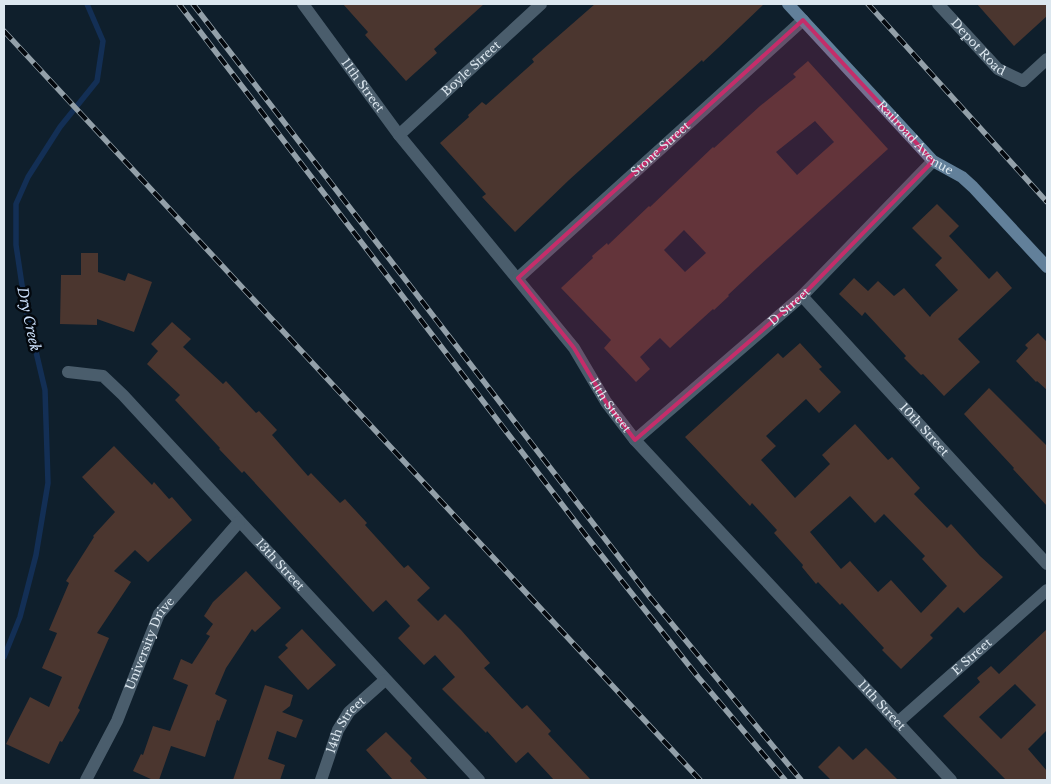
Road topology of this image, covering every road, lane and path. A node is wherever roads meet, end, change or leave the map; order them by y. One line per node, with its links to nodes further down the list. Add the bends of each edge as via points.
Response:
1 (303, 4): 7 (street, 11th Street)
2 (541, 4): 7 (street, Boyle Street)
3 (788, 4): 5 (street, Railroad Avenue)
4 (938, 4): 6 (street, Depot Road, via 998,69 1023,81)
5 (803, 20): 8 (street, Railroad Avenue); 10 (street, Stone Street)
6 (1047, 59)
7 (399, 134): 10 (street, 11th Street)
8 (933, 161): 9 (street, Railroad Avenue, via 973,187); 11 (street, D Street)
9 (1047, 267)
10 (518, 278): 13 (street, 11th Street, via 574,348 606,402)
11 (802, 296): 13 (street, D Street); 15 (street, 10th Street)
12 (68, 372): 14 (street, 13th Street, via 103,376)
13 (635, 440): 18 (street, 11th Street)
14 (239, 522): 17 (street, 13th Street); 19 (street, University Drive, via 159,614 117,721)
15 (1047, 564)
16 (1047, 590): 18 (street, E Street)
17 (385, 680): 20 (street, 14th Street, via 349,712 338,730); 21 (street, 13th Street)
18 (897, 723): 22 (street, 11th Street)
19 (86, 780)
20 (321, 780)
21 (479, 780)
22 (951, 780)

